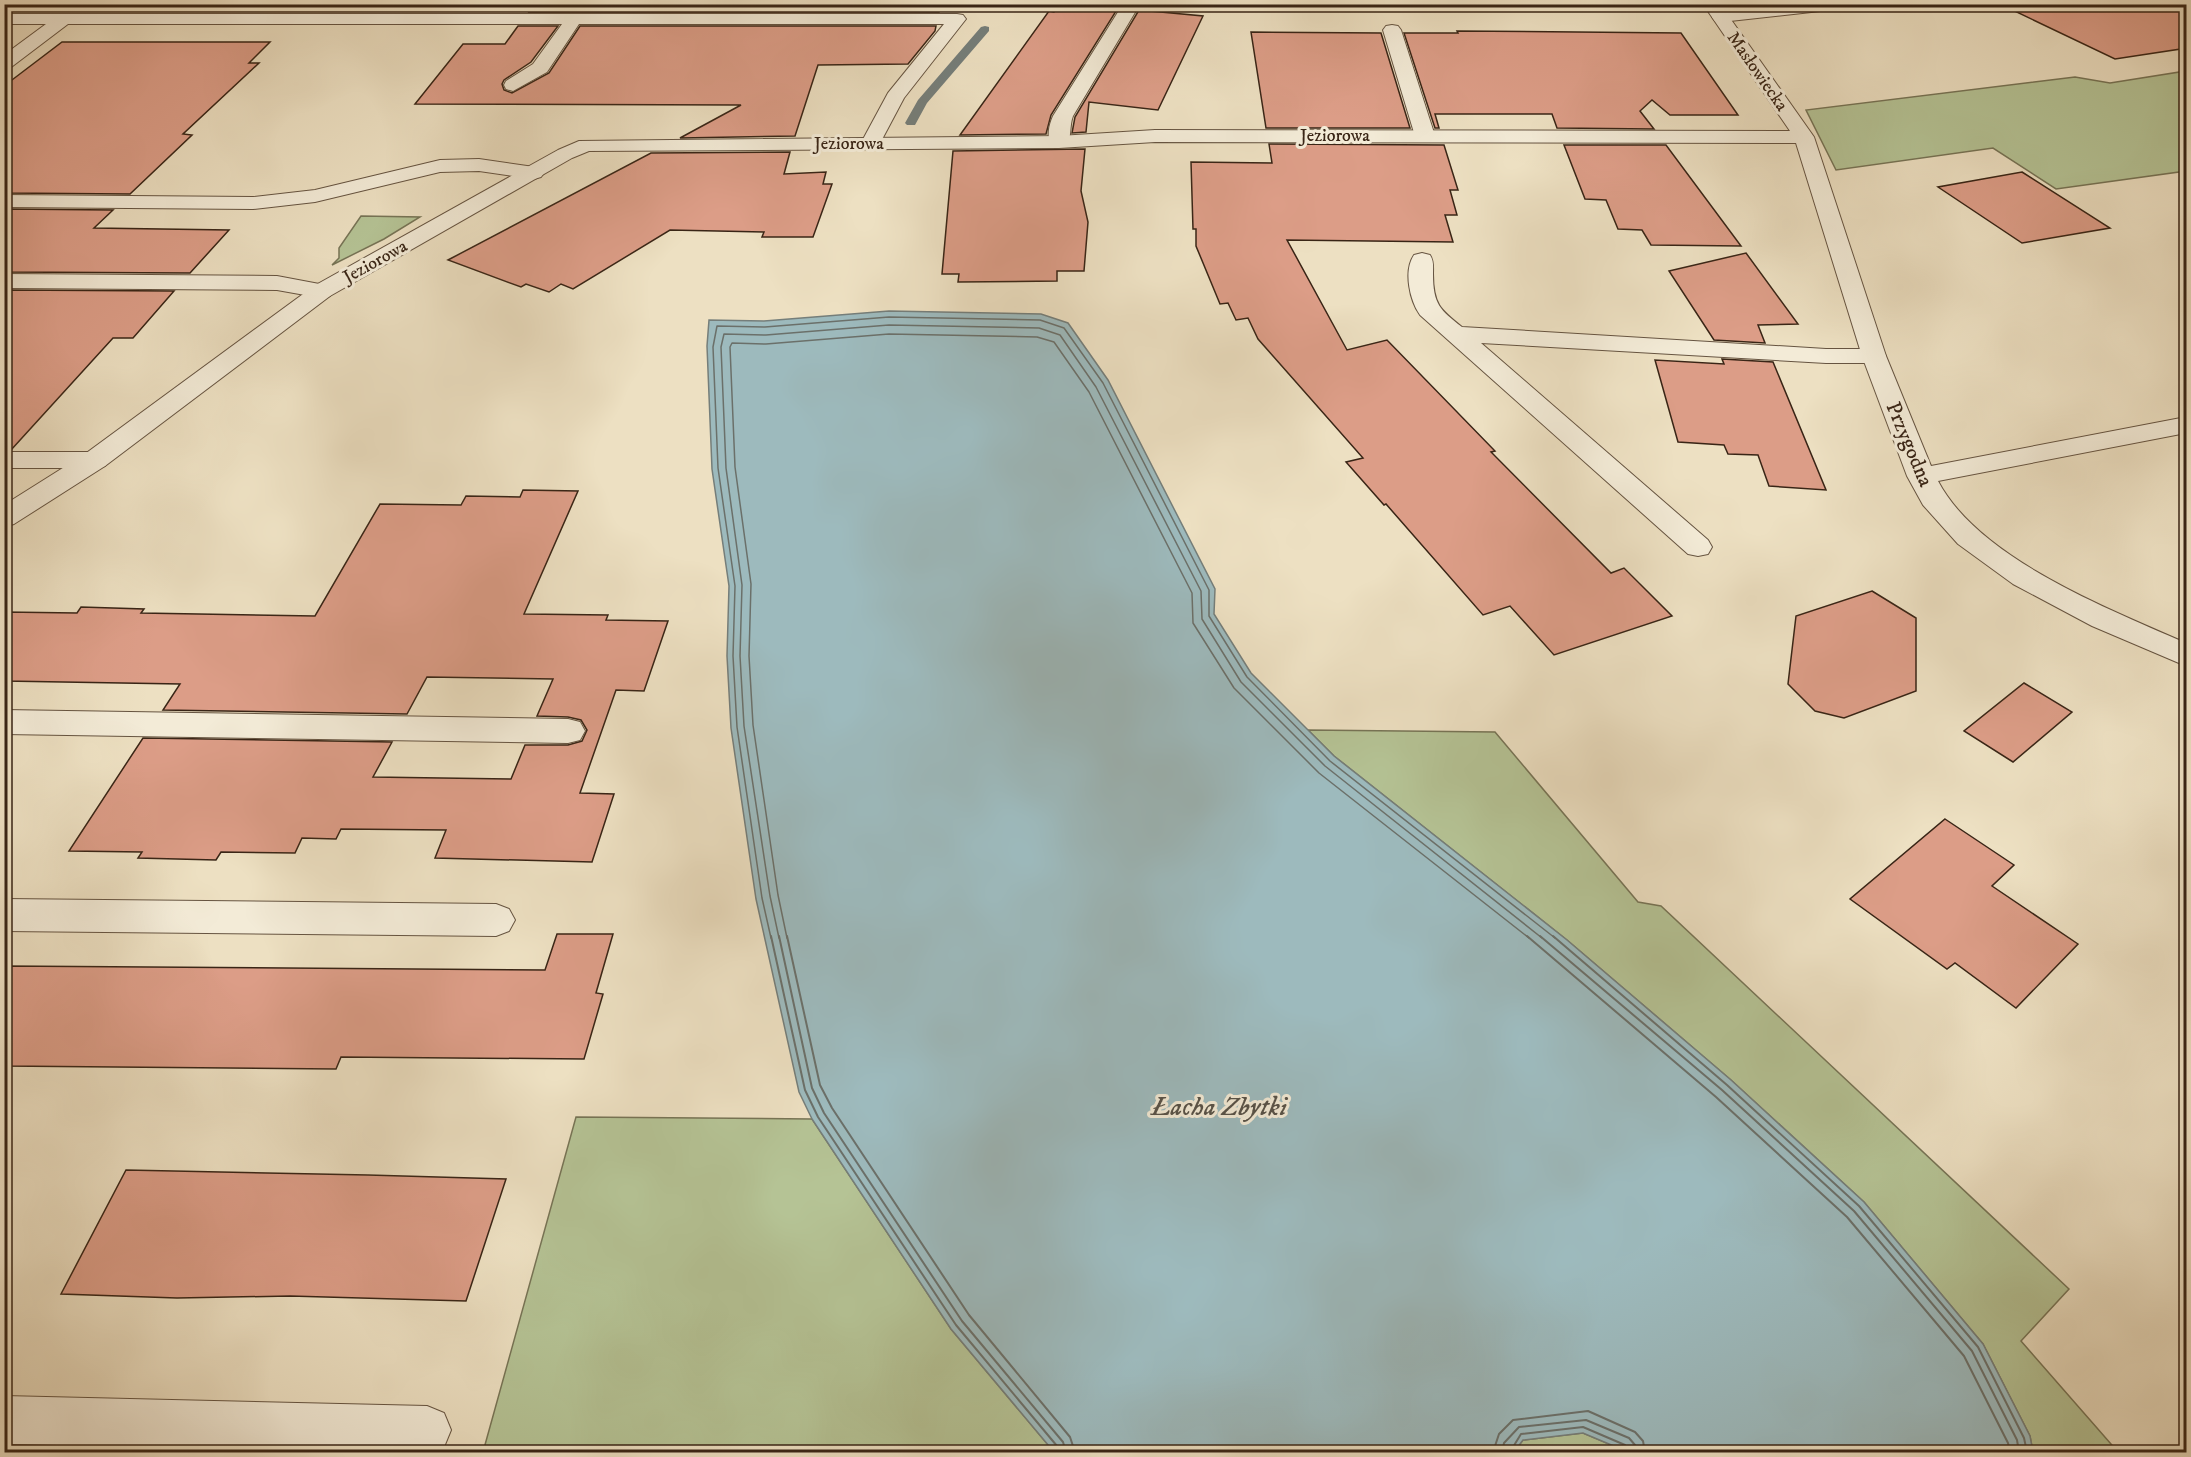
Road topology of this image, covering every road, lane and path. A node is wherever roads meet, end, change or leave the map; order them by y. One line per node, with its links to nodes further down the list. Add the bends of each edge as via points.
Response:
1 (1132, 4): 13 (street, via 1064,116 1059,126)
2 (1838, 4): 3 (street)
3 (1716, 11): 12 (street, Masłowiecka)
4 (687, 12): 7 (street); 14 (street, via 957,19 895,98)
5 (4, 19): 6 (street)
6 (64, 19): 7 (street); 9 (street)
7 (574, 19): 10 (street, via 540,68)
8 (1392, 30): 11 (street)
9 (4, 64)
10 (513, 85)
11 (1425, 136): 12 (street, Jeziorowa); 13 (street, Jeziorowa, via 1155,136)
12 (1804, 137): 21 (street, Przygodna)
13 (1059, 142): 14 (street, Jeziorowa)
14 (871, 143): 15 (street, Jeziorowa, via 597,144 577,148)
15 (534, 173): 16 (street, via 479,165 440,166 315,196 253,203); 19 (street, Jeziorowa)
16 (4, 201)
17 (1422, 260): 20 (street, via 1421,297 1428,312)
18 (4, 281): 19 (street, via 277,283)
19 (322, 291): 24 (street, Jeziorowa)
20 (1456, 334): 21 (street); 27 (street)
21 (1874, 356): 25 (street, Przygodna)
22 (2187, 425): 25 (street)
23 (4, 460): 24 (street)
24 (95, 460): 26 (street, Jeziorowa)
25 (1921, 476): 28 (street, Przygodna, via 1933,499 1968,537 2023,577 2103,620)
26 (4, 518)
27 (1698, 547)
28 (2187, 655)
29 (4, 722): 30 (street)
30 (568, 731)
31 (4, 915): 32 (street)
32 (496, 920)
33 (4, 1420): 34 (street)
34 (427, 1430)

